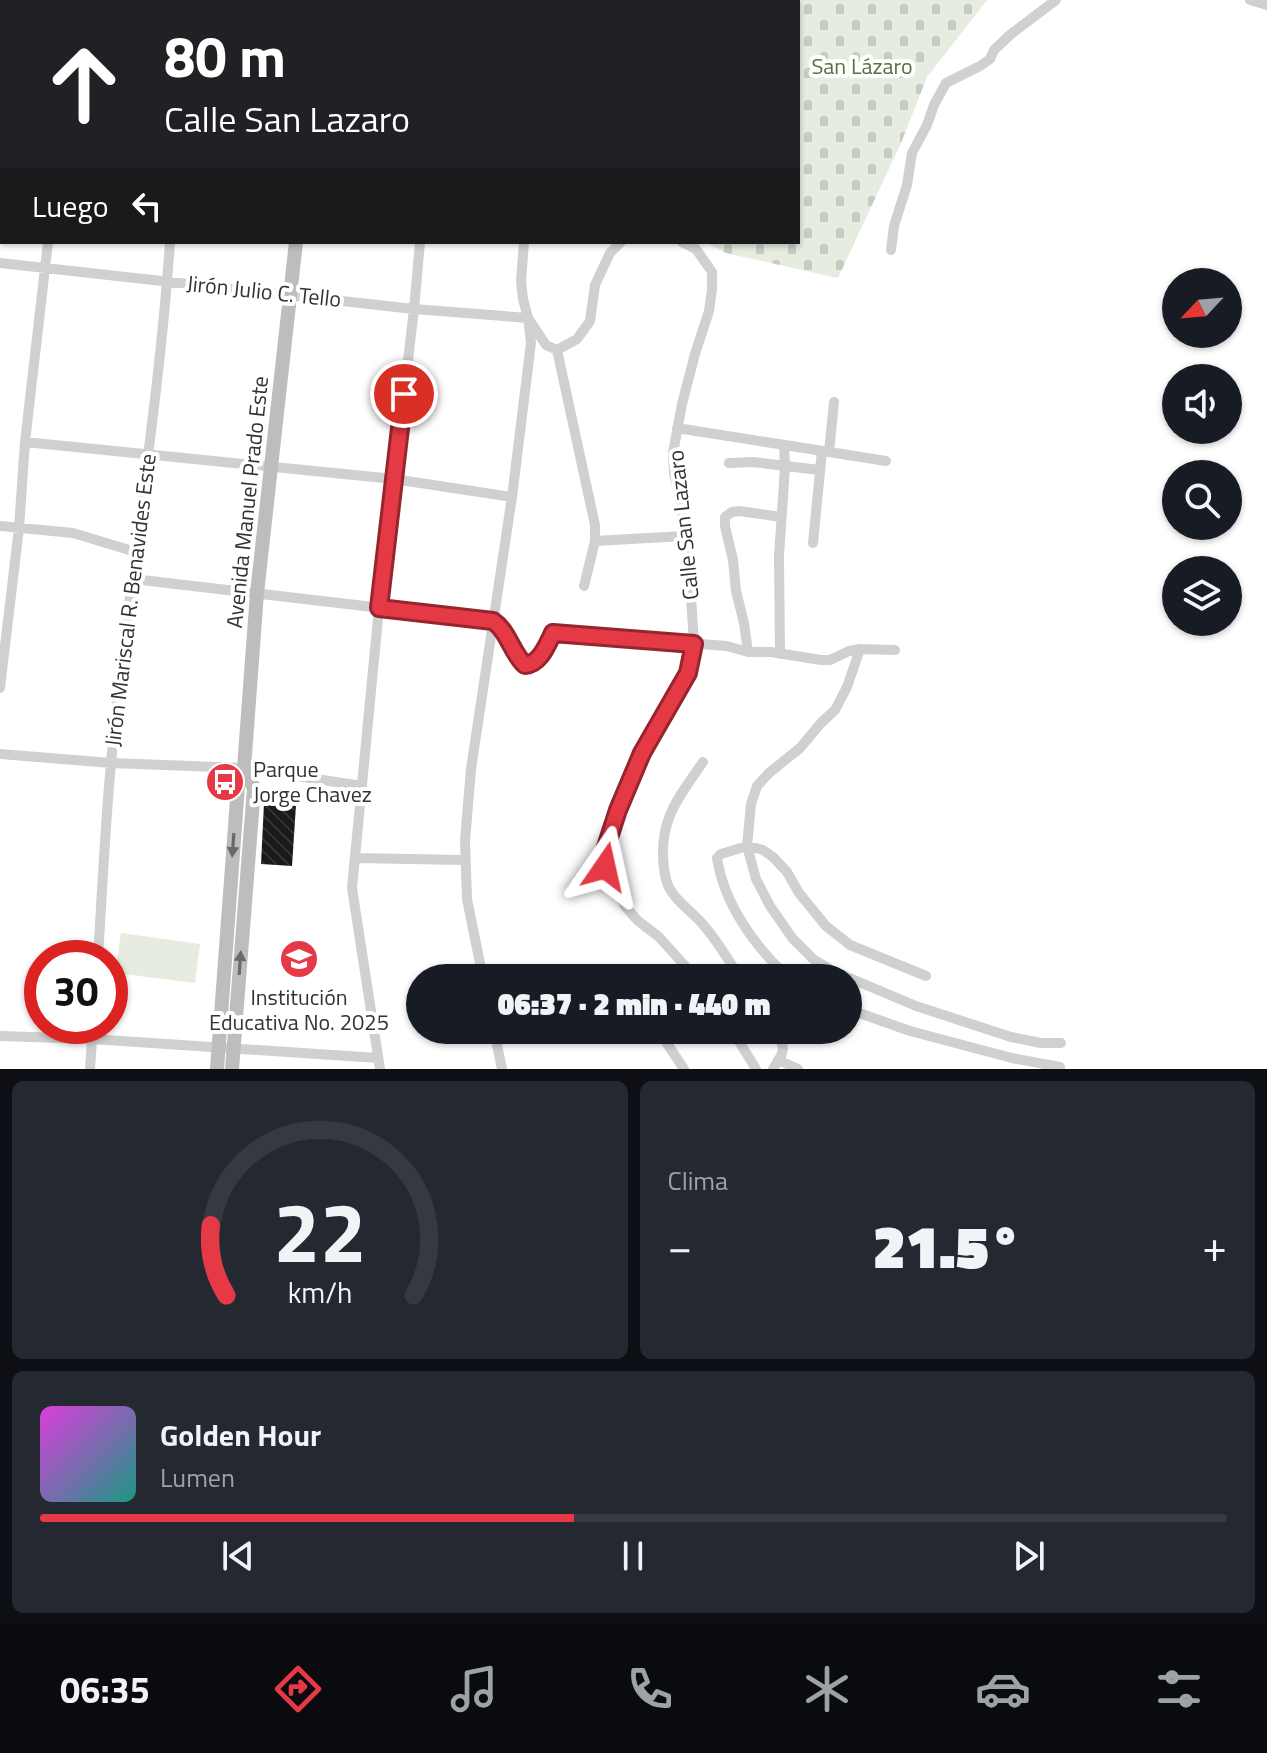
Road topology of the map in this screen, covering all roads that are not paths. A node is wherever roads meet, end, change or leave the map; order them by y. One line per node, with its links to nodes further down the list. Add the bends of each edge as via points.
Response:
1 (1056, 0): 11 (street, via 1011,34 990,59 946,83 912,153)
2 (1250, 0): 3 (street)
3 (1267, 5)
4 (48, 244): 13 (street)
5 (170, 244): 14 (street, Jirón Mariscal R. Benavides Este)
6 (296, 244): 15 (street, Avenida Manuel Prado Este)
7 (420, 244): 16 (street)
8 (524, 244): 17 (street, via 521,281)
9 (619, 244): 18 (street, via 595,285 590,321 577,339)
10 (686, 244): 20 (street, Calle San Lazaro, via 712,272 712,289)
11 (891, 250)
12 (0, 263): 13 (street, Jirón Julio C. Tello)
13 (45, 267): 14 (street, Jirón Julio C. Tello); 21 (street)
14 (167, 281): 15 (street, Jirón Julio C. Tello); 24 (street, Jirón Mariscal R. Benavides Este)
15 (292, 294): 16 (street, Jirón Julio C. Tello); 27 (street, Avenida Manuel Prado Este)
16 (414, 309): 17 (street, Jirón Julio C. Tello); 30 (street)
17 (528, 318): 18 (street, via 546,345); 31 (street, via 531,343)
18 (557, 350): 36 (street)
19 (834, 402): 23 (street)
20 (677, 428): 22 (street); 35 (street, Calle San Lazaro, via 673,464)
21 (25, 442): 24 (street); 34 (street)
22 (784, 445): 23 (street); 28 (street)
23 (825, 451): 25 (street); 29 (street)
24 (148, 454): 27 (street); 38 (street, Jirón Mariscal R. Benavides Este)
25 (886, 461)
26 (729, 463): 28 (street)
27 (272, 466): 30 (street); 41 (street, Avenida Manuel Prado Este)
28 (785, 467): 29 (street); 32 (street)
29 (819, 470): 37 (street)
30 (394, 479): 31 (street); 42 (street)
31 (512, 497): 43 (street)
32 (781, 517): 47 (street, via 739,511 725,517); 48 (street)
33 (0, 526): 34 (street)
34 (19, 528): 38 (street, via 73,533); 49 (street)
35 (684, 536): 36 (street); 44 (street, Calle San Lazaro)
36 (595, 541): 40 (street)
37 (813, 543)
38 (136, 552): 39 (street, Jirón Mariscal R. Benavides Este)
39 (133, 579): 41 (street); 52 (street, Jirón Mariscal R. Benavides Este)
40 (584, 586)
41 (257, 593): 42 (street); 53 (street, Avenida Manuel Prado Este)
42 (379, 608): 43 (street); 54 (street)
43 (493, 621): 44 (street, via 525,665 537,661 553,633); 57 (street, via 471,769)
44 (694, 644): 47 (street); 60 (street, Calle San Lazaro, via 688,673 642,753 604,853 605,867 625,906)
45 (860, 649): 46 (street); 48 (street, via 830,660); 55 (street, via 835,710 757,786)
46 (895, 650)
47 (748, 652): 48 (street)
48 (780, 654)
49 (0, 688)
50 (0, 754): 52 (street)
51 (703, 762): 61 (street, via 666,821 662,852 670,891 698,918)
52 (111, 763): 53 (street); 58 (street, Jirón Mariscal R. Benavides Este)
53 (244, 768): 54 (street); 74 (street, Avenida Manuel Prado Este, one-way to 74, via 238,786); 75 (street, Avenida Manuel Prado Este, one-way to 53, via 254,788)
54 (362, 786): 56 (street)
55 (747, 846): 62 (street, via 717,858 740,919); 63 (street, via 773,857 826,926 850,945); 68 (street, via 770,906 813,959 916,1006 1011,1037)
56 (355, 858): 57 (street); 76 (street, via 352,888)
57 (464, 860): 59 (street)
58 (99, 940)
59 (480, 964)
60 (683, 964)
61 (730, 964)
62 (773, 964)
63 (926, 976)
64 (862, 1014): 78 (street, via 910,1031)
65 (0, 1036): 66 (street)
66 (24, 1037)
67 (128, 1041): 74 (street)
68 (1061, 1043)
69 (92, 1044): 79 (street)
70 (497, 1044): 82 (street)
71 (667, 1044): 83 (street)
72 (741, 1044): 84 (street)
73 (782, 1044): 77 (street)
74 (218, 1047): 75 (street); 80 (street, Avenida Manuel Prado Este)
75 (234, 1048): 76 (street); 81 (street, Avenida Manuel Prado Este)
76 (379, 1064)
77 (776, 1065): 85 (street)
78 (1060, 1067)
79 (90, 1069)
80 (217, 1069)
81 (232, 1069)
82 (502, 1069)
83 (684, 1069)
84 (756, 1069)
85 (798, 1069)

